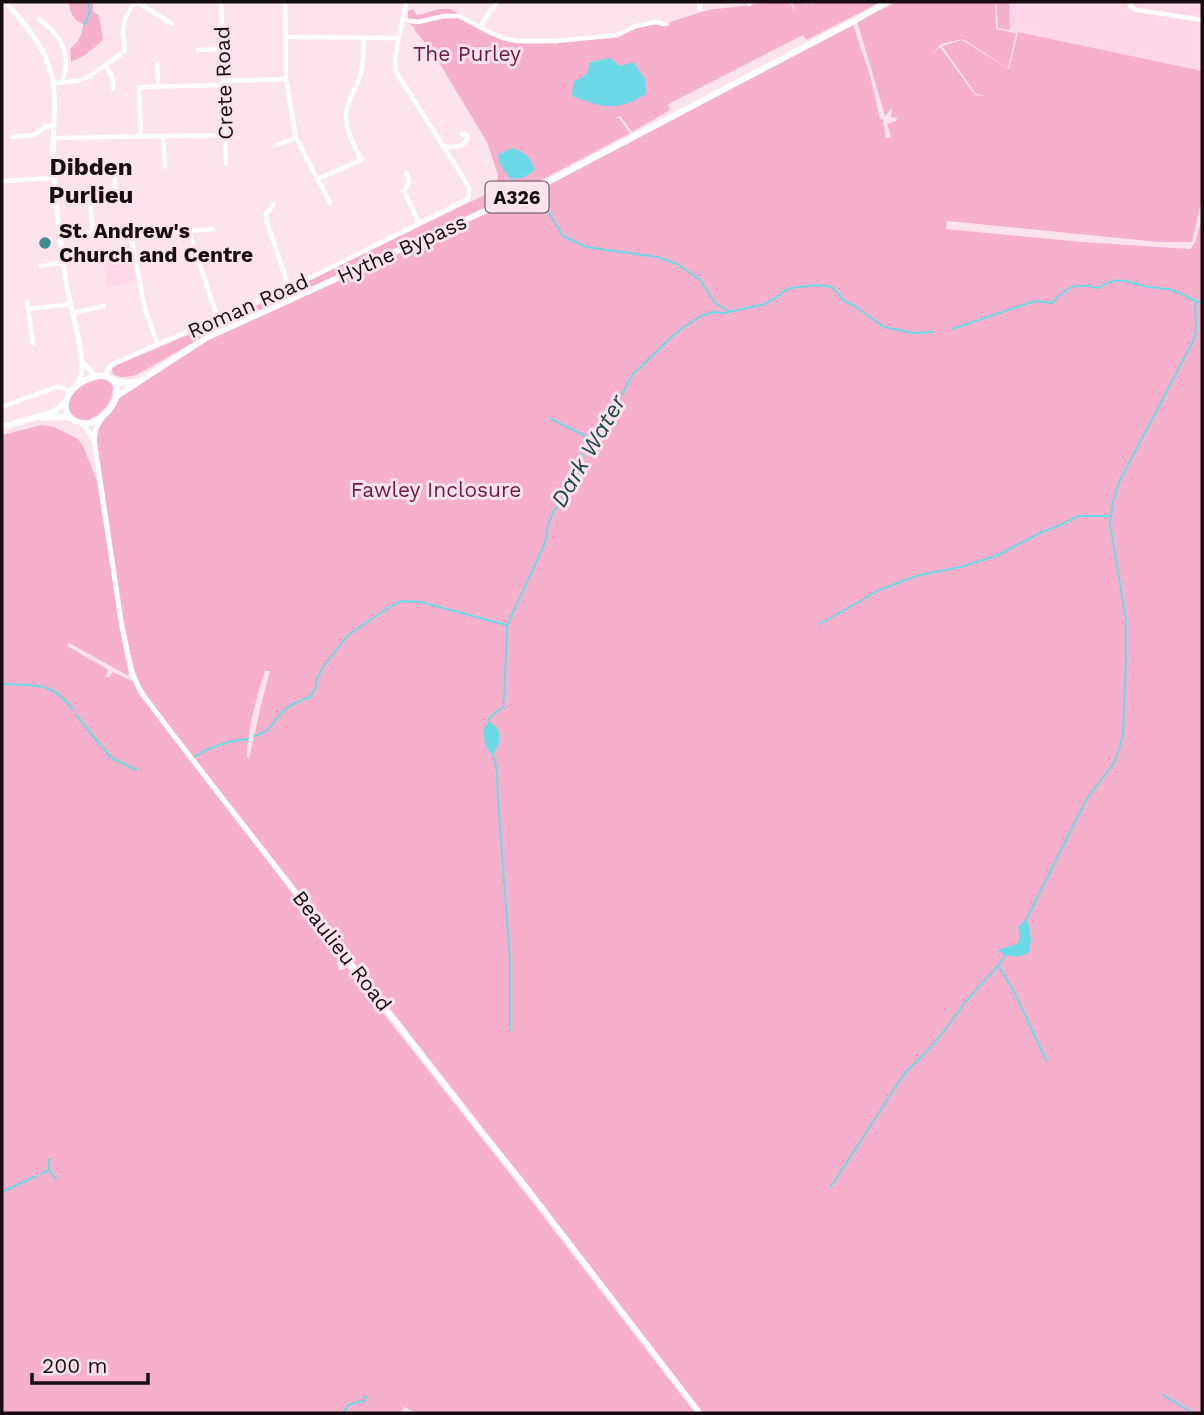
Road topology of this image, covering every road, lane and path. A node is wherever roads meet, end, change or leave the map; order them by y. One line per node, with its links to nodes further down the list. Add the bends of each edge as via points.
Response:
1 (6, 2): 24 (main road, via 35,38)
2 (136, 2): 12 (street); 21 (street, via 124,23 125,51)
3 (221, 2): 18 (street, Crete Road)
4 (285, 2): 15 (street)
5 (406, 2): 10 (street)
6 (497, 2): 14 (street)
7 (887, 2): 67 (main road, Hythe Bypass / A326, via 544,184 206,338)
8 (1129, 2): 11 (street, via 1135,9)
9 (38, 19): 23 (street, via 57,34 65,51 67,68)
10 (403, 20): 14 (street, via 454,15); 17 (street)
11 (1202, 20)
12 (172, 24)
13 (665, 24): 14 (street, via 636,26 617,36 556,41 510,40)
14 (480, 26)
15 (286, 37): 16 (street); 22 (street)
16 (364, 38): 17 (street); 44 (street, via 363,65 346,117 361,160)
17 (399, 38): 37 (street, via 396,72)
18 (223, 49): 19 (street); 25 (street, Crete Road)
19 (198, 50)
20 (157, 64): 26 (street)
21 (106, 66): 23 (street, via 88,78); 27 (street)
22 (286, 79): 25 (street); 34 (street)
23 (61, 82): 24 (street)
24 (53, 83): 28 (main road)
25 (224, 83): 26 (street); 30 (street, Crete Road)
26 (158, 86): 32 (street, via 139,87)
27 (113, 89)
28 (53, 126): 33 (main road); 35 (street, via 34,135 14,137)
29 (462, 134): 37 (street, via 468,140)
30 (225, 135): 31 (street); 38 (street, Crete Road)
31 (163, 136): 32 (street); 39 (street)
32 (141, 137): 33 (street)
33 (53, 138): 43 (main road)
34 (296, 138): 36 (street); 44 (street)
35 (17, 144)
36 (276, 145)
37 (444, 147): 48 (street, Roman Road, via 469,188 468,199)
38 (226, 164)
39 (165, 167)
40 (406, 172): 48 (street, via 405,195)
41 (68, 173): 43 (street)
42 (115, 173): 51 (street, via 115,189 89,190)
43 (54, 175): 45 (street); 53 (main road)
44 (318, 179): 46 (street)
45 (2, 181)
46 (330, 203)
47 (274, 204): 56 (street, via 266,219)
48 (419, 223): 56 (street, Roman Road)
49 (213, 229): 50 (street)
50 (189, 231): 52 (street); 60 (street)
51 (93, 232): 52 (street); 53 (street)
52 (130, 232): 62 (street, via 145,309)
53 (61, 239): 54 (main road)
54 (63, 262): 55 (street); 57 (main road)
55 (41, 266)
56 (289, 288): 60 (street, Roman Road)
57 (71, 304): 59 (main road); 61 (street, via 27,305)
58 (104, 306): 59 (street)
59 (72, 313): 63 (main road)
60 (218, 320): 62 (street, Roman Road)
61 (33, 344)
62 (158, 345): 64 (street, Roman Road, via 115,363)
63 (82, 361): 65 (main road); 68 (main road)
64 (105, 375): 65 (main road); 66 (main road)
65 (95, 376): 68 (main road)
66 (114, 381): 67 (main road); 70 (main road)
67 (141, 381): 70 (main road, Hythe Bypass / A326)
68 (76, 386): 69 (main road)
69 (71, 392): 71 (main road); 72 (street, via 56,387)
70 (117, 396): 74 (main road)
71 (65, 402): 73 (main road); 75 (main road)
72 (2, 406)
73 (38, 418): 75 (main road); 77 (main road)
74 (102, 418): 76 (main road); 78 (main road, Beaulieu Road)
75 (72, 419): 76 (main road)
76 (83, 423): 78 (main road, Beaulieu Road)
77 (2, 427)
78 (94, 440): 79 (main road, Beaulieu Road, via 122,627 141,692)
79 (700, 1413)

